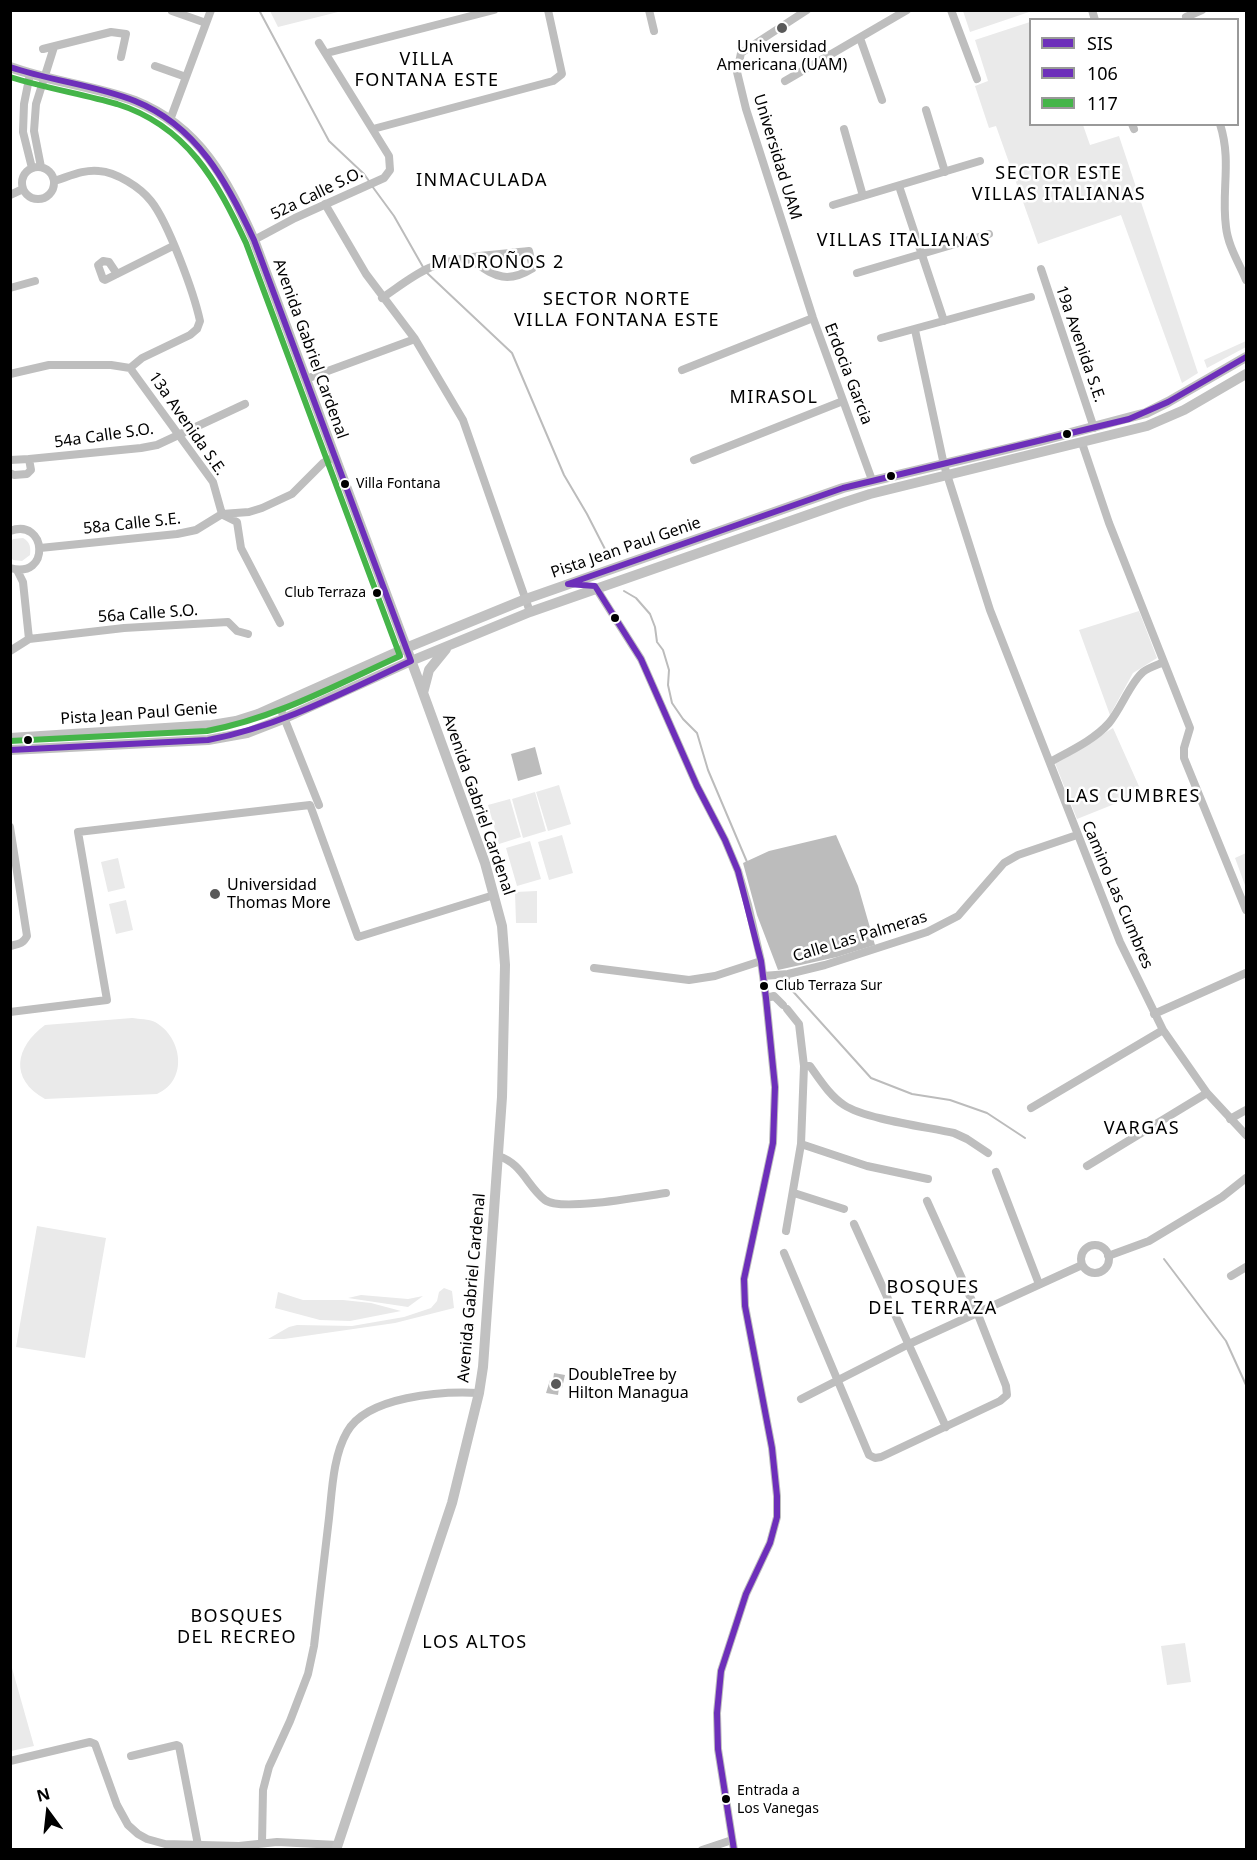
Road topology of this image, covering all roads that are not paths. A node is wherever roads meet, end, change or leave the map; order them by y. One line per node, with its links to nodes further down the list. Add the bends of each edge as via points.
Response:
1 (211, 10): 11 (street)
2 (494, 10): 17 (street)
3 (548, 10): 30 (street, via 562,74 553,81)
4 (649, 10): 12 (street)
5 (807, 10): 51 (street, Universidad UAM, via 741,53 737,72)
6 (908, 10): 13 (street)
7 (951, 10): 24 (street)
8 (1202, 10): 10 (street)
9 (172, 11): 11 (street)
10 (1186, 16)
11 (206, 23): 22 (street)
12 (654, 31)
13 (860, 38): 25 (street); 26 (street)
14 (320, 43): 17 (street)
15 (54, 47): 16 (street); 18 (street, via 111,32 126,34); 23 (street)
16 (43, 49)
17 (327, 53): 30 (street)
18 (121, 57)
19 (155, 66): 22 (street)
20 (10, 67): 21 (main road, Avenida Gabriel Cardenal)
21 (30, 74): 23 (main road, Avenida Gabriel Cardenal); 34 (street, via 23,132)
22 (186, 77): 28 (street)
23 (44, 78): 28 (main road, Avenida Gabriel Cardenal, via 135,102); 33 (street, via 36,104 34,131)
24 (977, 80)
25 (785, 81)
26 (882, 100)
27 (926, 110): 35 (street)
28 (170, 120): 44 (main road, Avenida Gabriel Cardenal, via 214,162)
29 (1220, 126): 52 (street, via 1227,153 1226,231)
30 (374, 129): 41 (street, 52a Calle S.O., via 389,156 390,170 384,178)
31 (844, 129): 40 (street)
32 (980, 161): 35 (street)
33 (41, 167): 34 (street); 36 (street, via 49,171)
34 (32, 168): 38 (street, via 23,177)
35 (945, 172): 37 (street)
36 (54, 181): 38 (street, via 53,188 42,198 32,197); 45 (street, via 100,171 137,188 150,200)
37 (899, 186): 40 (street); 46 (street)
38 (24, 189): 39 (street)
39 (10, 195)
40 (863, 196): 42 (street)
41 (325, 204): 44 (street, 52a Calle S.O.); 56 (street)
42 (833, 205)
43 (989, 234): 46 (street)
44 (254, 240): 67 (main road, Avenida Gabriel Cardenal)
45 (173, 246): 50 (street); 63 (street, via 200,321 190,335)
46 (921, 254): 49 (street); 58 (street)
47 (467, 258): 47 (street, via 529,251 533,268 518,277 498,277); 56 (street, via 427,269)
48 (1041, 269): 71 (street, 19a Avenida S.E.)
49 (857, 273)
50 (117, 274)
51 (800, 275): 57 (street, Erdocia Garcia)
52 (1246, 280)
53 (35, 281): 54 (street)
54 (10, 288)
55 (1030, 297): 58 (street)
56 (382, 298): 61 (street)
57 (813, 318): 64 (street); 68 (street, Erdocia Garcia)
58 (944, 321): 59 (street)
59 (915, 330): 60 (street); 79 (street)
60 (881, 338)
61 (415, 339): 67 (street); 89 (street, via 463,420)
62 (1246, 357): 71 (main road, via 1146,413)
63 (130, 368): 65 (street, via 49,365); 72 (street, 13a Avenida S.E.)
64 (682, 370)
65 (10, 374)
66 (1246, 374): 70 (main road, Pista Jean Paul Genie)
67 (306, 379): 75 (main road, Avenida Gabriel Cardenal)
68 (843, 401): 78 (street); 81 (street, Erdocia Garcia)
69 (245, 404): 72 (street, 54a Calle S.O.)
70 (1168, 418): 71 (main road, via 1101,432); 73 (main road, Pista Jean Paul Genie)
71 (1094, 428): 74 (main road, via 1089,436); 79 (main road)
72 (179, 434): 76 (street, 54a Calle S.O., via 141,448); 82 (street, 13a Avenida S.E., via 213,482)
73 (1082, 443): 74 (main road, Pista Jean Paul Genie); 98 (street)
74 (1037, 454): 79 (main road, Pista Jean Paul Genie)
75 (334, 457): 82 (street, via 323,462 292,494 249,512); 95 (main road, Avenida Gabriel Cardenal)
76 (29, 459): 77 (street, 54a Calle S.O.); 80 (street, via 30,473)
77 (10, 460)
78 (694, 460)
79 (946, 470): 81 (main road, Pista Jean Paul Genie); 88 (main road, Pista Jean Paul Genie); 104 (street, Camino Las Cumbres, via 990,610)
80 (10, 472)
81 (872, 480): 85 (main road, Pista Jean Paul Genie)
82 (222, 514): 84 (street, 58a Calle S.E., via 196,530 177,534); 91 (street, 13a Avenida S.E., via 237,522 241,548)
83 (10, 531): 84 (street, via 29,531)
84 (40, 548): 86 (street, via 31,567)
85 (659, 552): 87 (main road, Pista Jean Paul Genie); 88 (main road, via 600,580)
86 (14, 569): 93 (street, via 23,582)
87 (568, 584): 88 (main road); 89 (main road, Pista Jean Paul Genie)
88 (596, 588): 90 (main road, Pista Jean Paul Genie); 112 (street, via 641,659 725,840 738,871)
89 (526, 599): 90 (street); 95 (main road, Pista Jean Paul Genie)
90 (530, 612): 94 (main road, Pista Jean Paul Genie)
91 (280, 623)
92 (248, 634): 93 (street, 56a Calle S.O., via 237,631 228,622)
93 (29, 639): 96 (street)
94 (452, 645): 97 (main road, Pista Jean Paul Genie); 99 (main road, via 429,670)
95 (406, 648): 97 (main road, Avenida Gabriel Cardenal); 100 (main road, Pista Jean Paul Genie)
96 (10, 651)
97 (411, 662): 99 (main road, Avenida Gabriel Cardenal); 101 (main road, Pista Jean Paul Genie)
98 (1164, 662): 104 (street, via 1145,670 1108,724); 110 (street, via 1190,728 1184,758)
99 (423, 693): 109 (main road, Avenida Gabriel Cardenal)
100 (279, 705): 101 (street); 102 (main road, Pista Jean Paul Genie, via 236,721 212,725)
101 (284, 719): 103 (main road, Pista Jean Paul Genie, via 248,733 208,740); 105 (street)
102 (10, 738)
103 (10, 750)
104 (1050, 762): 107 (street, Camino Las Cumbres)
105 (319, 805)
106 (10, 826): 108 (street)
107 (1077, 835): 115 (street, Calle Las Palmeras, via 1004,863 958,916 927,932 825,965); 118 (street, Camino Las Cumbres)
108 (12, 844): 111 (street, via 27,936 20,944)
109 (494, 895): 117 (street, via 358,937 310,805 78,832 107,1000); 128 (main road, Avenida Gabriel Cardenal, via 502,926 505,965)
110 (1246, 910)
111 (10, 946)
112 (761, 961): 113 (street, via 689,980); 115 (street)
113 (594, 968)
114 (1246, 973): 118 (street)
115 (763, 976): 116 (street)
116 (766, 998): 120 (street, via 774,996 799,1024); 153 (street, via 775,1087 773,1143 744,1279 744,1297 772,1448 777,1517 721,1671 718,1749)
117 (10, 1012)
118 (1154, 1014): 119 (street, Camino Las Cumbres)
119 (1162, 1030): 121 (street, Camino Las Cumbres); 122 (street)
120 (804, 1066): 126 (street); 127 (street, via 810,1066 845,1106 863,1114 954,1133)
121 (1208, 1093): 124 (street, Camino Las Cumbres); 129 (street)
122 (1031, 1108)
123 (1246, 1110): 124 (street)
124 (1230, 1119): 125 (street, Camino Las Cumbres)
125 (1246, 1135)
126 (801, 1144): 132 (street, via 867,1166); 134 (street)
127 (988, 1153)
128 (498, 1156): 133 (street, via 512,1162 553,1204); 148 (main road, Avenida Gabriel Cardenal)
129 (1087, 1166)
130 (996, 1172): 144 (street)
131 (1246, 1178): 140 (street, via 1149,1241)
132 (928, 1179)
133 (666, 1193)
134 (794, 1193): 136 (street); 138 (street)
135 (927, 1201): 145 (street)
136 (844, 1209)
137 (854, 1224): 146 (street)
138 (786, 1231)
139 (784, 1253): 147 (street)
140 (1108, 1256): 141 (street, via 1103,1270 1095,1273); 141 (street, via 1105,1250 1093,1245 1083,1252)
141 (1082, 1265): 144 (street)
142 (1246, 1267): 143 (street)
143 (1231, 1276)
144 (1039, 1284): 145 (street)
145 (977, 1312): 146 (street); 150 (street, via 1007,1395)
146 (909, 1344): 147 (street); 150 (street)
147 (837, 1382): 149 (street); 150 (street, via 869,1455 875,1458)
148 (478, 1394): 154 (street, via 426,1395 391,1403 356,1421 347,1433 334,1473 314,1646 308,1674 269,1767 263,1790); 156 (main road, Avenida Gabriel Cardenal, via 452,1503)
149 (801, 1399)
150 (946, 1427)
151 (131, 1756): 155 (street, via 179,1746)
152 (10, 1761): 155 (street, via 95,1744 128,1825 147,1839)
153 (732, 1840): 157 (street); 158 (street)
154 (262, 1843): 155 (street); 156 (street)
155 (198, 1845)
156 (337, 1847)
157 (702, 1850)
158 (734, 1850)

